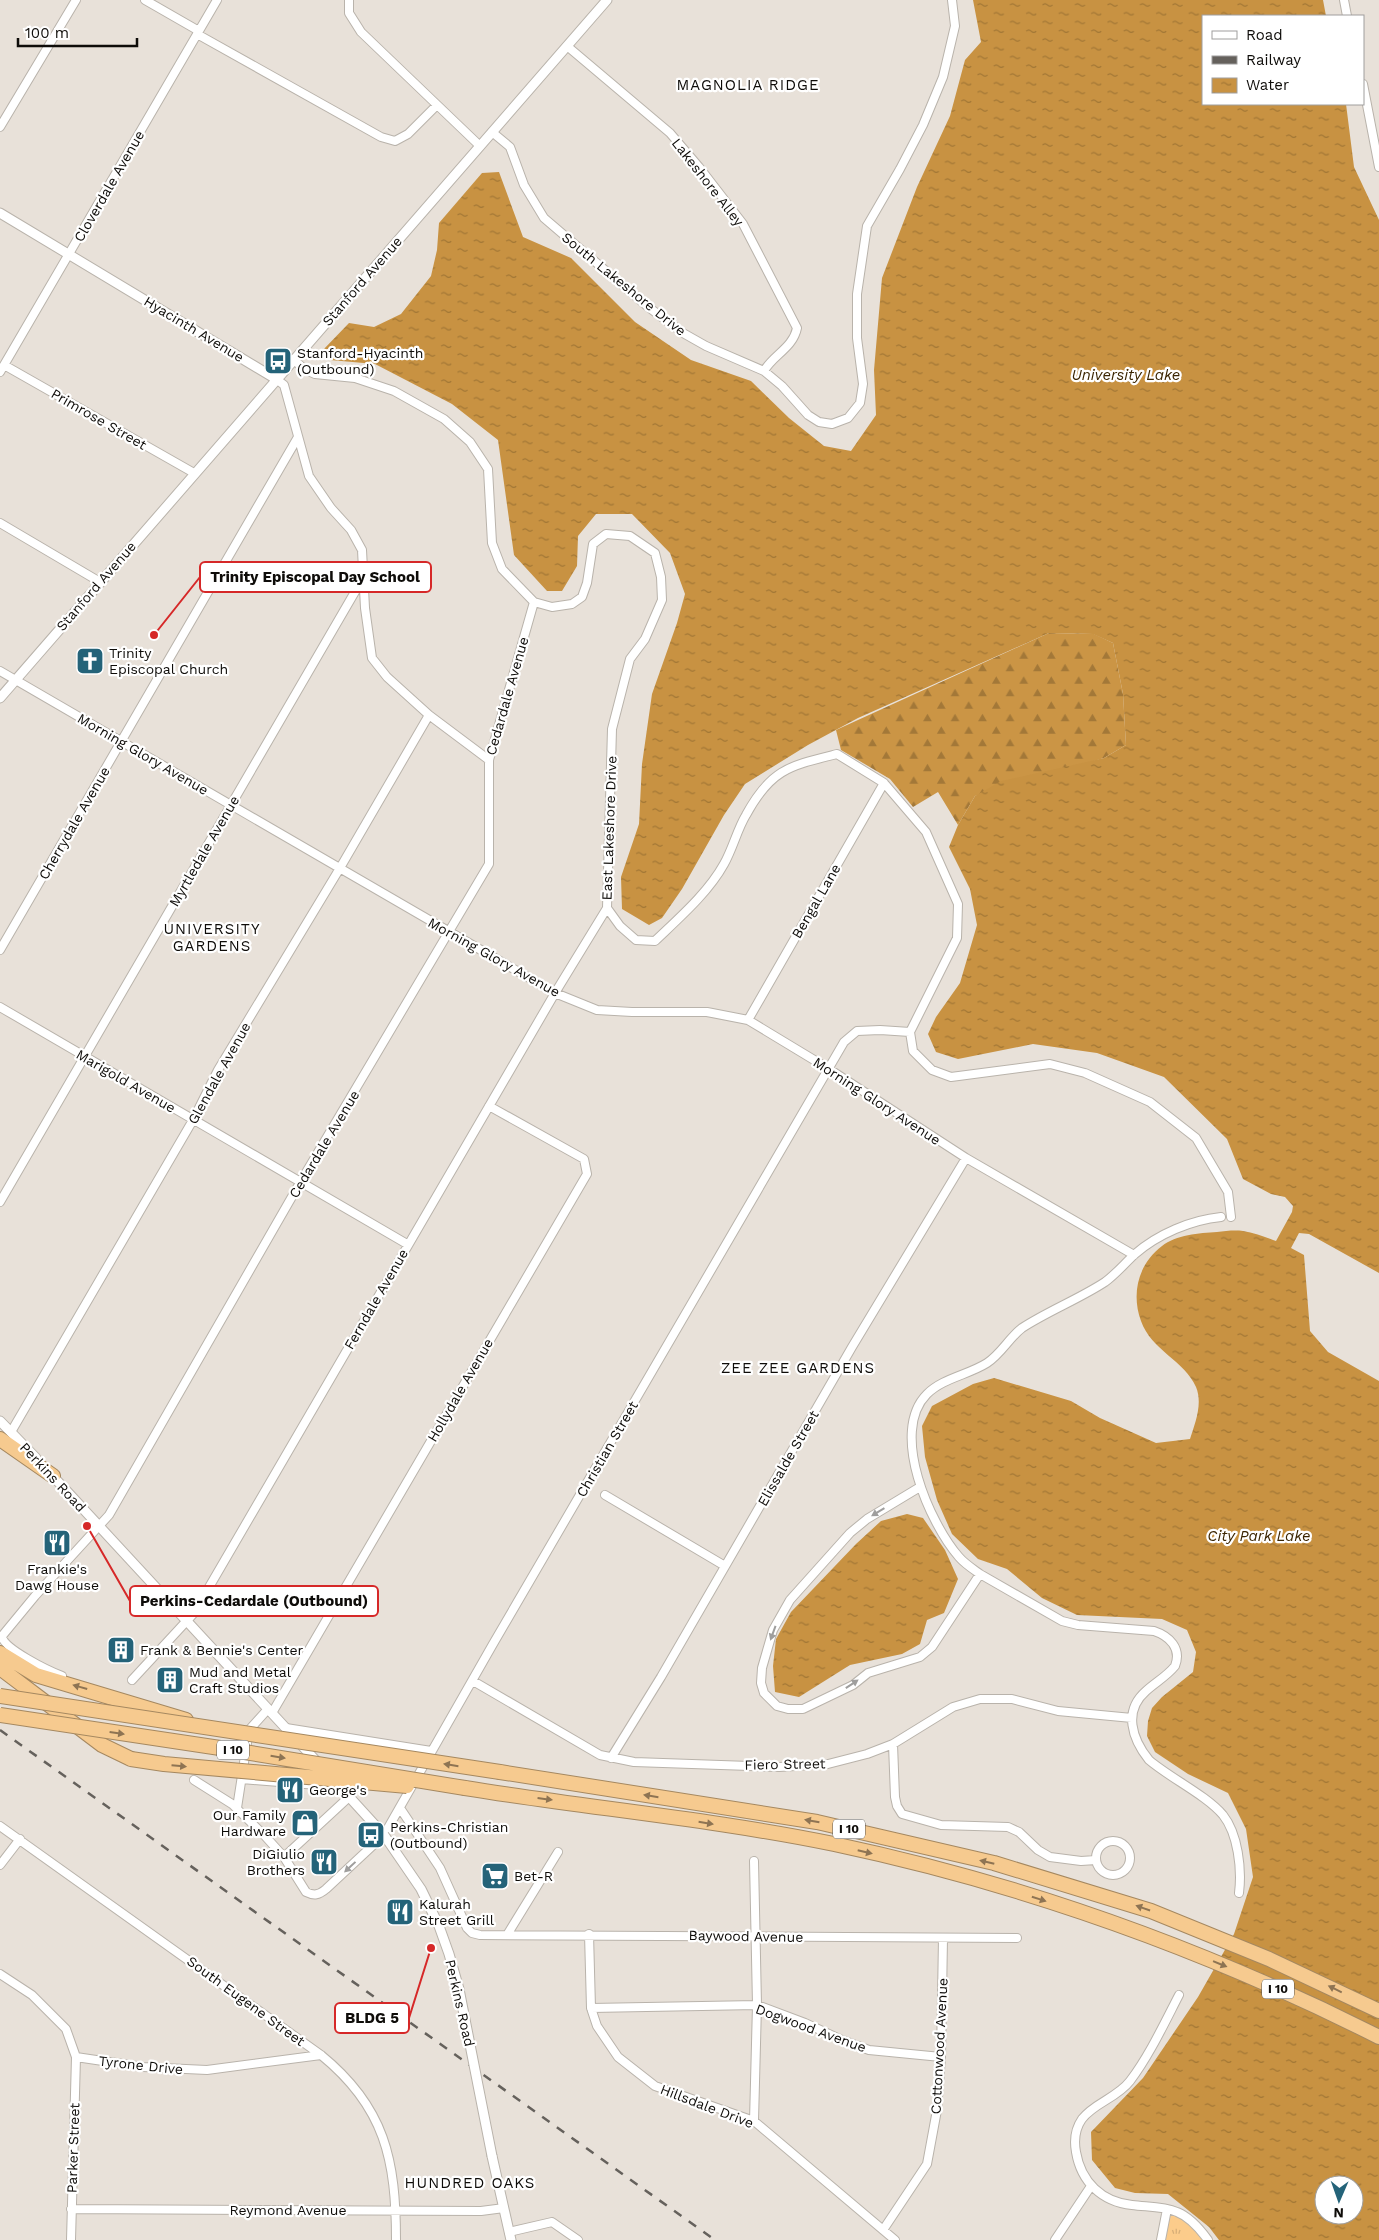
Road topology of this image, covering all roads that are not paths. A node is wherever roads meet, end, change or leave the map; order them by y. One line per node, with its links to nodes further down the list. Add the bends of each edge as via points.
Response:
1 (76, 0): 13 (street)
2 (145, 0): 9 (street)
3 (217, 0): 9 (street, Cloverdale Avenue)
4 (349, 0): 12 (street, via 349,13 361,32)
5 (607, 0): 10 (street, Stanford Avenue)
6 (952, 0): 21 (street, South Lakeshore Drive, via 956,26 943,77 910,151 867,226 857,294 857,338 863,384 860,403 848,418 832,424 819,422)
7 (1344, 0): 8 (street)
8 (1347, 15)
9 (198, 33): 12 (street, via 381,138 395,141 408,134); 18 (street, Cloverdale Avenue)
10 (567, 46): 14 (street, Stanford Avenue); 21 (street, Lakeshore Alley, via 670,133 743,224 797,328 792,341)
11 (1364, 89): 16 (street)
12 (437, 105): 15 (street)
13 (0, 127)
14 (492, 132): 15 (street, Stanford Avenue); 21 (street, South Lakeshore Drive, via 510,147 524,185 544,218 683,334)
15 (480, 146): 19 (street, Stanford Avenue)
16 (1379, 167)
17 (0, 213): 18 (street, Hyacinth Avenue)
18 (69, 254): 20 (street, Cloverdale Avenue); 22 (street, Hyacinth Avenue)
19 (293, 359): 22 (street, Stanford Avenue); 28 (street, via 315,374 355,378 394,391 444,419 470,442 488,469 492,543 502,569)
20 (2, 368): 24 (street, Primrose Street)
21 (764, 372)
22 (276, 379): 23 (street, Hyacinth Avenue, via 284,385); 24 (street, Stanford Avenue)
23 (298, 437): 26 (street, Hyacinth Avenue, via 309,476 351,530 362,550); 33 (street, Cherrydale Avenue)
24 (194, 474): 27 (street, Stanford Avenue)
25 (0, 523): 27 (street)
26 (363, 578): 32 (street, Hyacinth Avenue, via 372,658 387,677); 36 (street, Myrtledale Avenue)
27 (100, 582): 30 (street, Stanford Avenue)
28 (534, 602): 34 (street, Cedardale Avenue); 38 (street, East Lakeshore Drive, via 552,607 572,604 582,597 588,583 594,544 606,534 630,536 654,553 661,577 662,600 645,638 630,659 612,729)
29 (0, 671): 30 (street, Morning Glory Avenue)
30 (15, 680): 31 (street, Stanford Avenue); 33 (street, Morning Glory Avenue)
31 (0, 698)
32 (429, 715): 34 (street, Hyacinth Avenue); 37 (street, Glendale Avenue)
33 (121, 742): 36 (street, Morning Glory Avenue); 40 (street, Cherrydale Avenue)
34 (489, 760): 39 (street, Cedardale Avenue, via 489,864)
35 (884, 783): 38 (street, East Lakeshore Drive, via 837,754 794,765 769,780 745,815 724,864 655,941 636,940); 43 (street, Bengal Lane); 44 (street, East Lakeshore Drive, via 926,832 958,904 958,938)
36 (231, 805): 37 (street, Morning Glory Avenue); 45 (street, Myrtledale Avenue)
37 (340, 868): 39 (street, Morning Glory Avenue); 48 (street, Glendale Avenue, via 218,1070)
38 (607, 908): 41 (street, Ferndale Avenue)
39 (448, 932): 41 (street, Morning Glory Avenue); 50 (street, Cedardale Avenue)
40 (0, 950)
41 (554, 993): 43 (street, Morning Glory Avenue, via 597,1010 708,1012); 47 (street, Ferndale Avenue)
42 (0, 1007): 45 (street, Marigold Avenue)
43 (748, 1020): 46 (street, Morning Glory Avenue)
44 (910, 1032): 46 (street, Christian Street, via 857,1031 844,1042); 53 (street, via 913,1051 932,1070 952,1077 1050,1064 1085,1073 1150,1102 1196,1138 1228,1192)
45 (83, 1056): 48 (street, Marigold Avenue); 51 (street, Myrtledale Avenue)
46 (829, 1069): 49 (street, Morning Glory Avenue); 69 (street, Christian Street)
47 (489, 1106): 54 (street, Ferndale Avenue); 71 (street, Hollydale Avenue, via 584,1159 587,1174)
48 (192, 1120): 50 (street, Marigold Avenue); 57 (street, Glendale Avenue)
49 (966, 1158): 55 (street, Morning Glory Avenue); 62 (street, Elissalde Street)
50 (301, 1181): 54 (street, Marigold Avenue); 61 (street, Cedardale Avenue, via 114,1506)
51 (0, 1202)
52 (1221, 1217): 55 (street, via 1184,1226)
53 (1231, 1217)
54 (408, 1244): 64 (street, Ferndale Avenue)
55 (1134, 1255): 59 (street, via 1104,1282 1021,1329 989,1362 927,1394 915,1416 912,1430)
56 (0, 1421): 57 (street, Perkins Road)
57 (6, 1436): 58 (highway)
58 (53, 1476): 61 (street, Perkins Road)
59 (920, 1487): 63 (street, via 959,1557); 63 (street, one-way to 63, via 866,1519 790,1600 773,1630 762,1668 764,1693 777,1706 802,1709 853,1685 868,1673 920,1657 932,1648)
60 (605, 1495): 62 (street)
61 (99, 1525): 64 (street, Perkins Road); 67 (street, Cedardale Avenue, via 1,1638 40,1666)
62 (725, 1566): 78 (street, Elissalde Street)
63 (980, 1574): 73 (street, via 1062,1620 1078,1625 1154,1631 1170,1640 1177,1652 1176,1666 1142,1696)
64 (188, 1622): 68 (street, Ferndale Avenue); 71 (street, Perkins Road)
65 (0, 1653): 74 (highway, one-way to 65, bridge, via 36,1675)
66 (0, 1668): 82 (highway, one-way to 82, bridge, via 102,1745 131,1759 385,1785)
67 (62, 1676)
68 (132, 1680)
69 (473, 1681): 77 (street, Christian Street); 78 (street, Fiero Street, via 586,1748)
70 (0, 1696): 74 (highway, I 10, bridge)
71 (270, 1711): 75 (street, Perkins Road); 79 (street, Hollydale Avenue, via 249,1730)
72 (0, 1715): 82 (highway, I 10, one-way to 82, bridge)
73 (1132, 1718): 76 (street, Fiero Street, via 1058,1711 1012,1699 980,1699 953,1707); 94 (street, via 1135,1738 1149,1760 1224,1816 1238,1856)
74 (210, 1728): 104 (highway, I 10, one-way to 74, bridge, via 1269,1959 1137,1906 994,1863 816,1822)
75 (286, 1728): 77 (street); 81 (street, Perkins Road)
76 (893, 1744): 78 (street, Fiero Street, via 843,1761 806,1766 634,1762); 91 (street, via 895,1797 902,1814 941,1825 1008,1827 1050,1857)
77 (432, 1751): 85 (street, Christian Street)
78 (611, 1758)
79 (242, 1779): 81 (street); 84 (street, Hollydale Avenue)
80 (194, 1780): 84 (street)
81 (340, 1787): 83 (street, Perkins Road)
82 (465, 1788): 105 (highway, I 10, one-way to 105, via 633,1811 832,1844 952,1871 1175,1945)
83 (349, 1797): 87 (street, Perkins Road); 90 (street)
84 (237, 1808): 90 (street)
85 (400, 1808): 87 (street, Christian Street); 96 (street, Baywood Avenue, via 440,1868 467,1928 476,1934)
86 (0, 1826): 88 (street, South Eugene Street)
87 (384, 1836): 90 (street, Christian Street, one-way to 90, via 319,1894 313,1895 303,1888); 111 (street, Perkins Road, bridge, via 421,1889 447,1946)
88 (20, 1839): 93 (street); 106 (street, South Eugene Street)
89 (558, 1852): 96 (street)
90 (284, 1857)
91 (1096, 1860): 91 (street, via 1103,1871 1114,1874 1127,1867 1130,1855 1122,1843 1110,1841 1098,1849)
92 (754, 1861): 97 (street)
93 (0, 1865)
94 (1238, 1893)
95 (589, 1934): 96 (street, Baywood Avenue); 97 (street, Baywood Avenue); 103 (street, Hillsdale Drive)
96 (507, 1935)
97 (756, 1937): 98 (street, Baywood Avenue); 102 (street)
98 (943, 1938): 99 (street, Baywood Avenue); 108 (street, Cottonwood Avenue)
99 (1017, 1938)
100 (0, 1974): 107 (street, via 32,1995 66,2029)
101 (1179, 1995): 110 (street, via 1129,2082 1088,2112 1079,2124 1075,2139 1076,2156)
102 (756, 2005): 103 (street, Dogwood Avenue); 108 (street, Dogwood Avenue, via 869,2050); 109 (street)
103 (591, 2008): 109 (street, Hillsdale Drive, via 597,2026 618,2057 655,2086)
104 (1379, 2011)
105 (1379, 2037)
106 (322, 2055): 107 (street, Tyrone Drive, via 206,2070 143,2068); 114 (street, South Eugene Street, via 344,2073 365,2099 382,2130)
107 (76, 2057): 112 (street, Parker Street)
108 (941, 2057): 115 (street, Cottonwood Avenue, via 938,2110 927,2164)
109 (754, 2121): 115 (street, Hillsdale Drive)
110 (1091, 2186): 113 (street, via 1118,2203); 121 (street)
111 (504, 2208): 114 (street, Reymond Avenue, via 481,2211); 116 (street, Perkins Road)
112 (71, 2209): 114 (street, Reymond Avenue); 117 (street, Parker Street)
113 (1167, 2209): 122 (street); 123 (street, via 1186,2217)
114 (396, 2210): 118 (street, South Eugene Street)
115 (883, 2230): 120 (street, Hillsdale Drive)
116 (510, 2236): 119 (street, via 552,2222)
117 (71, 2240)
118 (396, 2240)
119 (578, 2240)
120 (895, 2240)
121 (1054, 2240)
122 (1161, 2240)
123 (1208, 2240)

